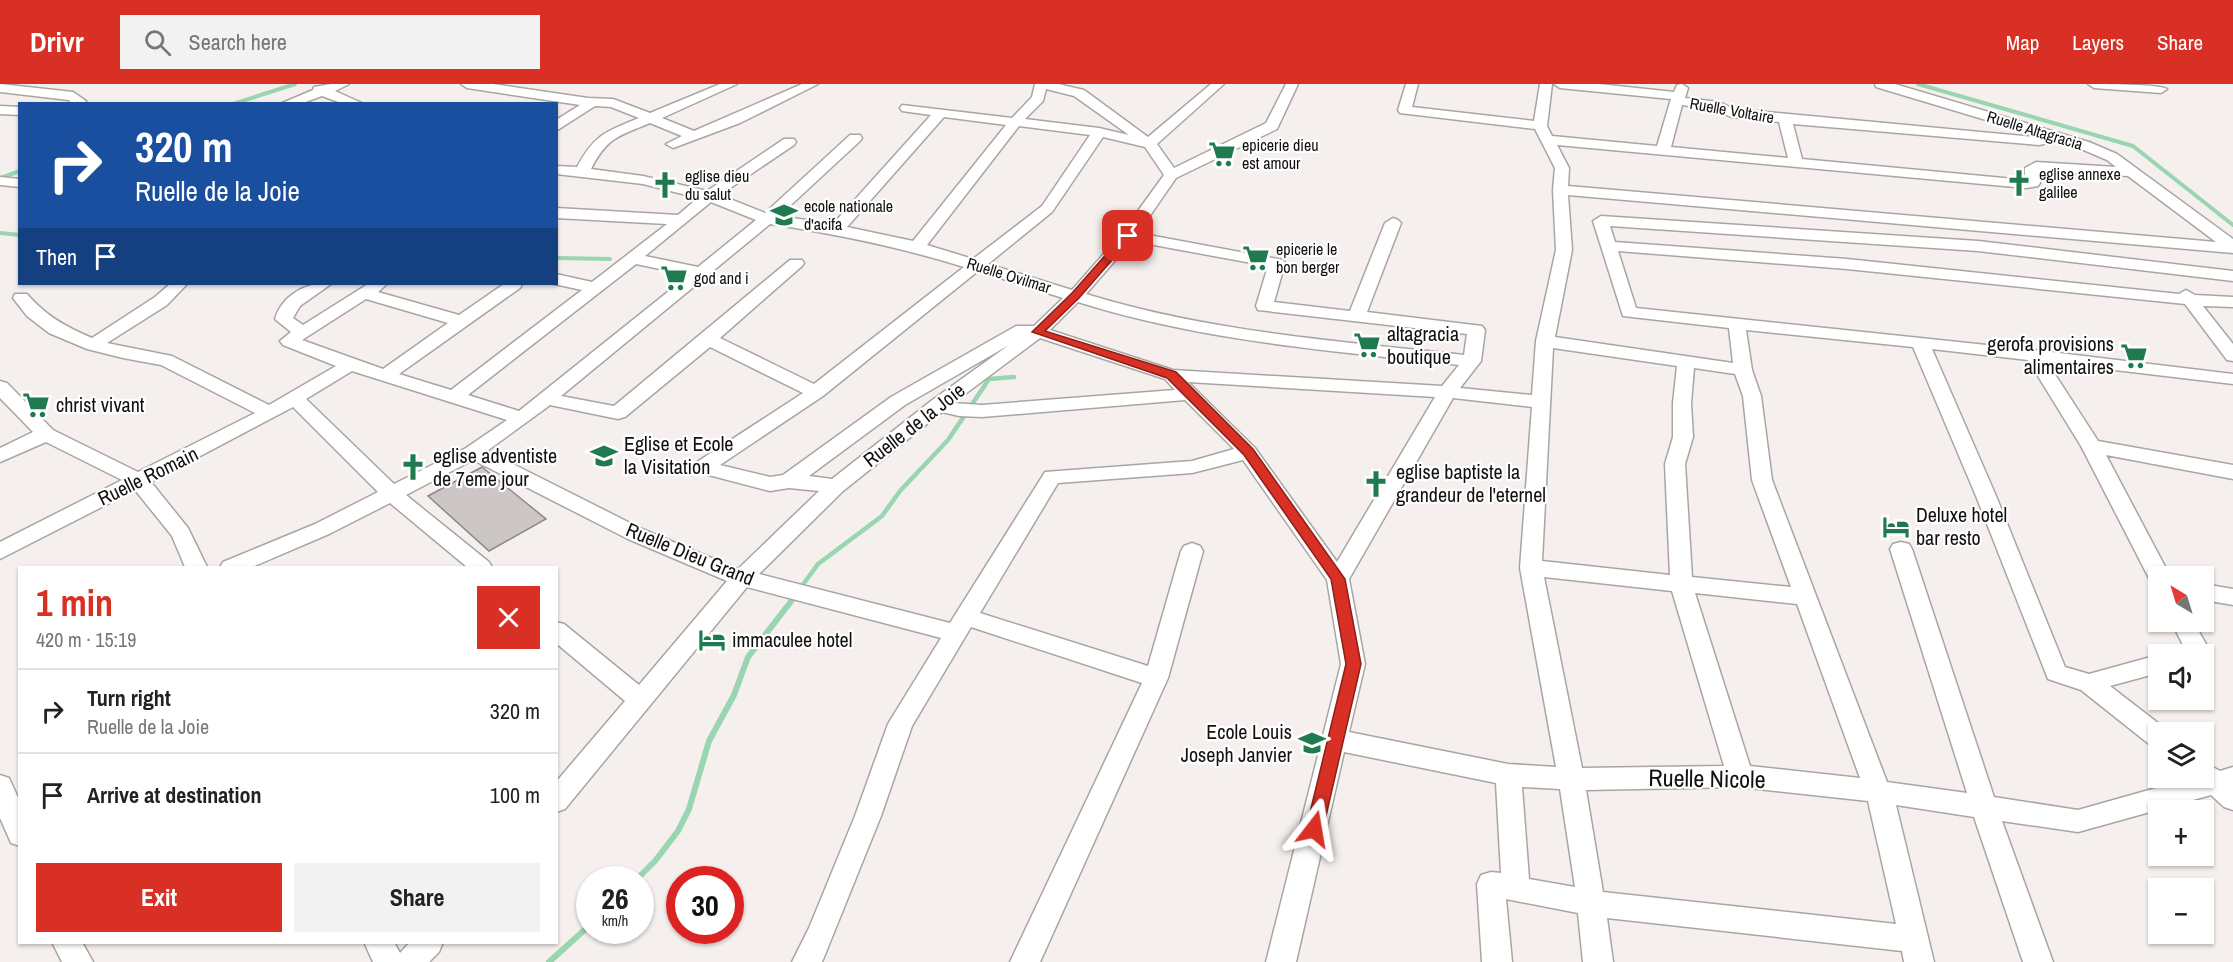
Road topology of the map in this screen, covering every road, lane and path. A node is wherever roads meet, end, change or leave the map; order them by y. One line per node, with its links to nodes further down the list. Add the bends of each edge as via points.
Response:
1 (343, 84): 14 (street)
2 (467, 84): 22 (street)
3 (693, 84): 17 (street)
4 (731, 84): 17 (street)
5 (812, 84): 33 (street)
6 (1042, 84): 29 (street, via 1038,98); 37 (street, via 1079,93)
7 (1218, 84): 37 (street)
8 (1292, 84): 44 (street, Ruelle de la Joie, via 1272,126)
9 (1412, 84): 32 (street, via 1405,110)
10 (1546, 84): 32 (street)
11 (1560, 84): 18 (street, Ruelle Voltaire)
12 (1881, 84): 38 (street, Ruelle Altagracia)
13 (2094, 84): 16 (street)
14 (315, 87): 20 (street); 21 (street)
15 (0, 88): 19 (street, via 73,96)
16 (2161, 89)
17 (711, 92): 27 (street)
18 (1680, 94): 28 (street, Ruelle Voltaire, via 1731,113); 39 (street)
19 (79, 102)
20 (289, 102)
21 (353, 102)
22 (591, 103): 27 (street, via 613,103); 30 (street)
23 (907, 108): 26 (street)
24 (0, 110): 25 (street)
25 (18, 111)
26 (939, 114): 29 (street); 53 (street)
27 (647, 118): 33 (street); 42 (street, via 606,137 594,149)
28 (1785, 119): 38 (street, Ruelle Voltaire); 40 (street)
29 (1016, 122): 31 (street); 56 (street)
30 (558, 126)
31 (1099, 132): 37 (street); 60 (street, via 1047,209)
32 (1544, 133): 39 (street); 47 (street, via 1562,168)
33 (694, 136): 36 (street)
34 (855, 138): 50 (street)
35 (789, 142): 48 (street)
36 (673, 144)
37 (1150, 144): 44 (street)
38 (2084, 145): 43 (street, Ruelle Altagracia, via 2112,156)
39 (1664, 150): 40 (street)
40 (1796, 162): 43 (street, via 2026,184 2033,183 2032,168 2036,166)
41 (558, 170): 42 (street, Ruelle Ovilmar)
42 (582, 172): 48 (street, Ruelle Ovilmar, via 643,180)
43 (2133, 172): 57 (street, Ruelle Altagracia)
44 (1171, 175): 54 (street, Ruelle de la Joie)
45 (0, 181): 46 (street)
46 (18, 183)
47 (1560, 190): 57 (street); 81 (street, via 1564,250)
48 (710, 196): 50 (street, Ruelle Ovilmar); 51 (street)
49 (558, 213): 51 (street)
50 (767, 219): 53 (street, Ruelle Ovilmar); 62 (street)
51 (682, 220): 58 (street)
52 (1393, 224): 75 (street)
53 (837, 229): 56 (street, Ruelle Ovilmar)
54 (1128, 236): 71 (street, Ruelle de la Joie); 75 (street, via 1277,263 1264,306)
55 (1610, 246): 61 (street, via 1601,221 1978,246); 73 (street, via 1847,264); 77 (street, via 1629,312)
56 (917, 247): 60 (street, Ruelle Ovilmar)
57 (2233, 247)
58 (635, 259): 62 (street); 69 (street)
59 (796, 263): 80 (street)
60 (977, 266): 71 (street, Ruelle Ovilmar); 94 (street)
61 (2156, 268): 63 (street); 73 (street)
62 (701, 273): 99 (street)
63 (2233, 276)
64 (558, 279): 69 (street)
65 (172, 285): 83 (street, via 161,301)
66 (322, 285): 78 (street, via 285,312 284,319)
67 (377, 285): 70 (street)
68 (513, 285): 76 (street)
69 (597, 288): 97 (street)
70 (363, 293): 76 (street); 78 (street)
71 (1076, 295): 79 (street, Ruelle de la Joie); 86 (street, Ruelle Ovilmar, via 1133,314 1250,337)
72 (21, 298): 83 (street, via 56,329)
73 (2192, 300): 74 (street); 85 (street)
74 (2233, 302)
75 (1357, 315): 86 (street, via 1476,330)
76 (460, 321): 91 (street)
77 (1737, 325): 82 (street); 89 (street)
78 (301, 332): 88 (street, via 289,341)
79 (1038, 332): 90 (street); 101 (street, Ruelle de la Joie); 110 (street, via 1022,330 898,401)
80 (708, 339): 94 (street); 99 (street, via 618,413)
81 (1545, 341): 87 (street); 100 (street)
82 (1920, 343): 84 (street); 132 (street, via 2056,673)
83 (93, 345): 102 (street, via 166,360)
84 (2034, 355): 92 (street); 105 (street)
85 (2233, 356)
86 (1472, 361): 95 (street)
87 (1686, 361): 89 (street); 124 (street, via 1683,437 1675,465)
88 (350, 365): 91 (street); 98 (street, Ruelle Romain)
89 (1743, 370): 126 (street, via 1752,396 1762,480)
90 (1171, 375): 95 (street); 96 (street)
91 (385, 376): 97 (street)
92 (2233, 379)
93 (0, 387): 104 (street)
94 (816, 392): 110 (street, via 704,467 770,484)
95 (1447, 393): 100 (street); 123 (street)
96 (1190, 394): 101 (street, via 982,411); 107 (street)
97 (454, 397): 103 (street)
98 (295, 399): 102 (street, Ruelle Romain); 113 (street)
99 (548, 399): 103 (street)
100 (1541, 402): 121 (street)
101 (938, 405): 112 (street, Ruelle de la Joie)
102 (270, 412): 111 (street, Ruelle Romain)
103 (522, 418): 106 (street)
104 (46, 434): 108 (street); 111 (street)
105 (2091, 446): 109 (street); 120 (street)
106 (473, 452): 113 (street); 122 (street, Ruelle Dieu Grand, via 635,534)
107 (1248, 452): 123 (street); 128 (street, via 1192,466 1052,477)
108 (0, 456)
109 (2233, 472)
110 (789, 481): 112 (street)
111 (139, 482): 115 (street, Ruelle Romain); 117 (street, via 181,533)
112 (836, 486): 122 (street, Ruelle de la Joie)
113 (391, 493): 118 (street, via 322,529); 119 (street)
114 (1901, 549): 143 (street)
115 (0, 551)
116 (1192, 551): 131 (street)
117 (196, 566)
118 (233, 566)
119 (480, 566)
120 (2154, 566)
121 (1531, 568): 124 (street); 138 (street)
122 (742, 578): 128 (street, Ruelle Dieu Grand); 133 (street, Ruelle de la Joie)
123 (1338, 579): 135 (street, via 1353,664)
124 (1681, 583): 126 (street); 137 (street)
125 (2214, 594): 127 (street)
126 (1805, 597): 141 (street)
127 (2233, 597)
128 (960, 625): 131 (street, Ruelle Dieu Grand); 154 (street, via 900,724 868,816)
129 (558, 632): 133 (street)
130 (2148, 667): 132 (street)
131 (1156, 678): 155 (street)
132 (2089, 683): 134 (street)
133 (641, 700): 142 (street, Ruelle de la Joie)
134 (2148, 729)
135 (1336, 740): 136 (street, Ruelle Nicole); 156 (street)
136 (1508, 775): 138 (street, Ruelle Nicole); 145 (street)
137 (1740, 777): 138 (street, Ruelle Nicole); 141 (street, Ruelle Nicole)
138 (1571, 778): 146 (street)
139 (2221, 782): 143 (street, Ruelle Nicole, via 2078,821)
140 (0, 786): 144 (street)
141 (1876, 791): 143 (street, Ruelle Nicole); 150 (street)
142 (558, 799)
143 (1984, 807): 159 (street)
144 (18, 830)
145 (1516, 889): 146 (street); 157 (street, via 1491,884)
146 (1591, 903): 150 (street); 158 (street)
147 (67, 944): 151 (street)
148 (379, 944): 152 (street)
149 (427, 944): 153 (street)
150 (1917, 950)
151 (78, 962)
152 (389, 962)
153 (410, 962)
154 (807, 962)
155 (1025, 962)
156 (1281, 962)
157 (1497, 962)
158 (1598, 962)
159 (2037, 962)

